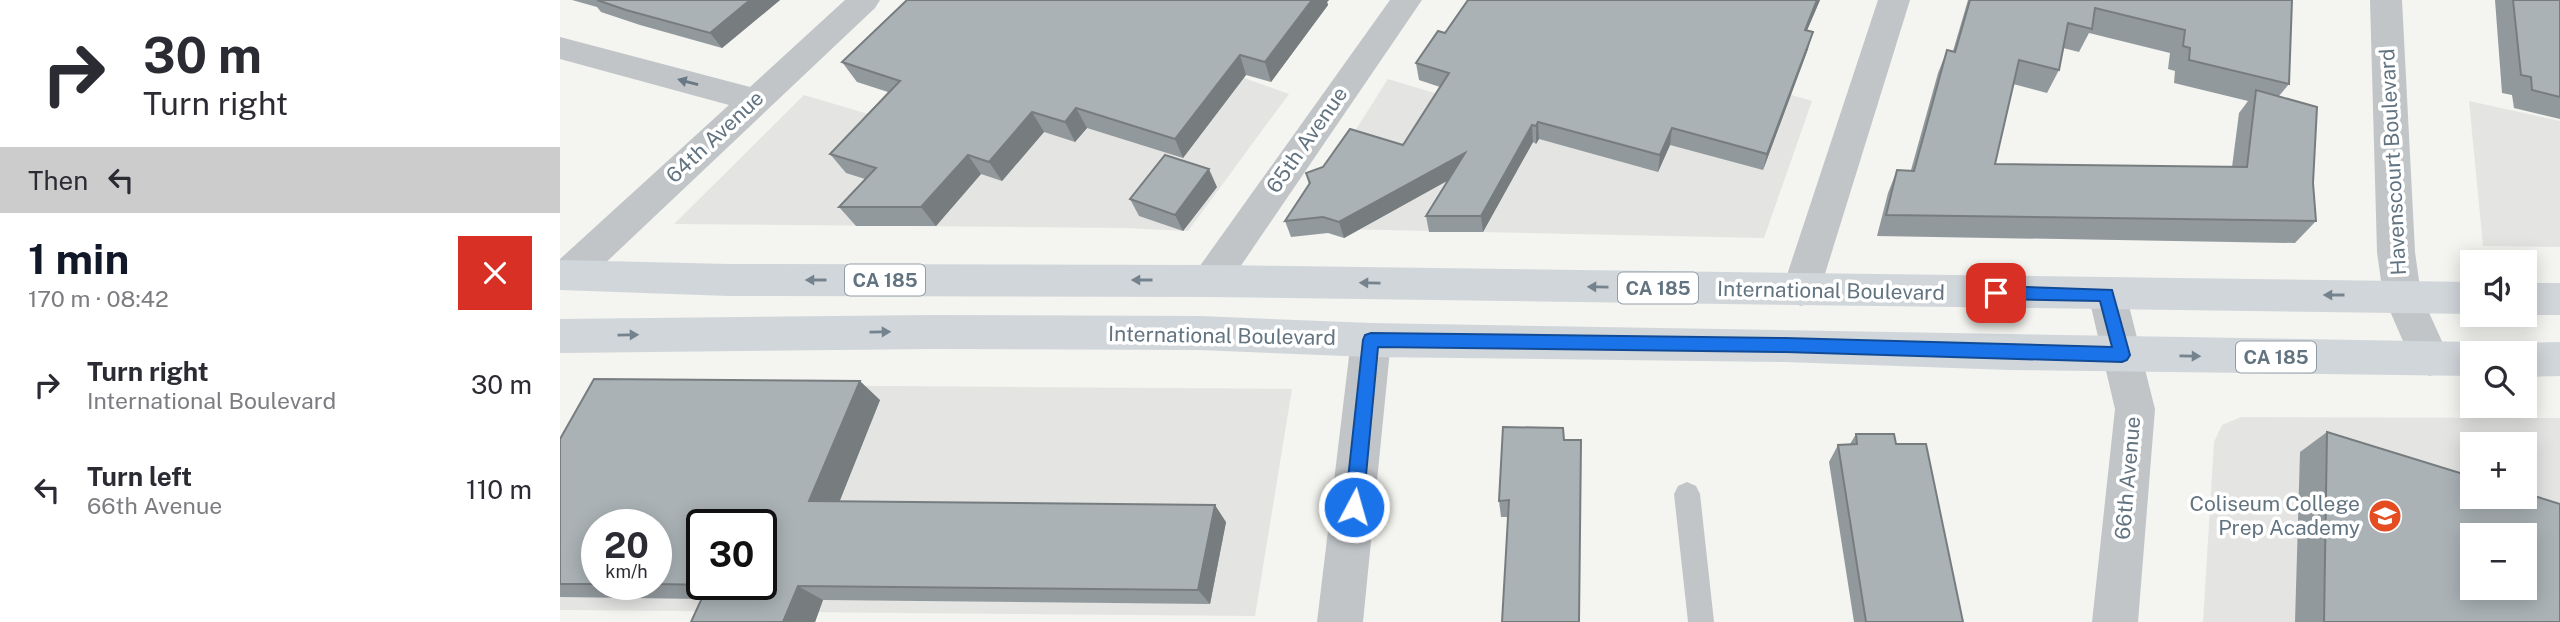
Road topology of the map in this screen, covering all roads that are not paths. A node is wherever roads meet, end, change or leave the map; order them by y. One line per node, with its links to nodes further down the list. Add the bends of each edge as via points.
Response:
1 (864, 0): 6 (street, 64th Avenue)
2 (1406, 0): 8 (street, 65th Avenue)
3 (1894, 0): 9 (street)
4 (2386, 0): 11 (street, Havenscourt Boulevard, via 2395,238)
5 (560, 48): 6 (street, one-way to 5)
6 (754, 100): 7 (street, 64th Avenue)
7 (564, 275): 8 (main road, International Boulevard / CA 185, one-way to 7)
8 (1210, 281): 9 (main road, International Boulevard / CA 185, one-way to 8)
9 (1801, 290): 10 (main road, International Boulevard / CA 185)
10 (2107, 294): 11 (main road, International Boulevard / CA 185, one-way to 10); 17 (street, 66th Avenue)
11 (2402, 295): 12 (main road, International Boulevard / CA 185); 18 (street, Havenscourt Boulevard)
12 (2460, 297)
13 (2537, 299): 14 (main road)
14 (2560, 299)
15 (560, 336): 16 (main road, International Boulevard / CA 185, one-way to 16, via 1199,333)
16 (1371, 340): 17 (main road, International Boulevard / CA 185); 23 (street)
17 (2122, 355): 18 (main road, International Boulevard / CA 185, one-way to 18); 25 (street, 66th Avenue, via 2135,409)
18 (2430, 359): 19 (main road, International Boulevard / CA 185)
19 (2460, 359)
20 (2560, 359): 21 (main road)
21 (2537, 360)
22 (1687, 494): 24 (lane)
23 (1340, 622)
24 (1701, 622)
25 (2115, 622)

